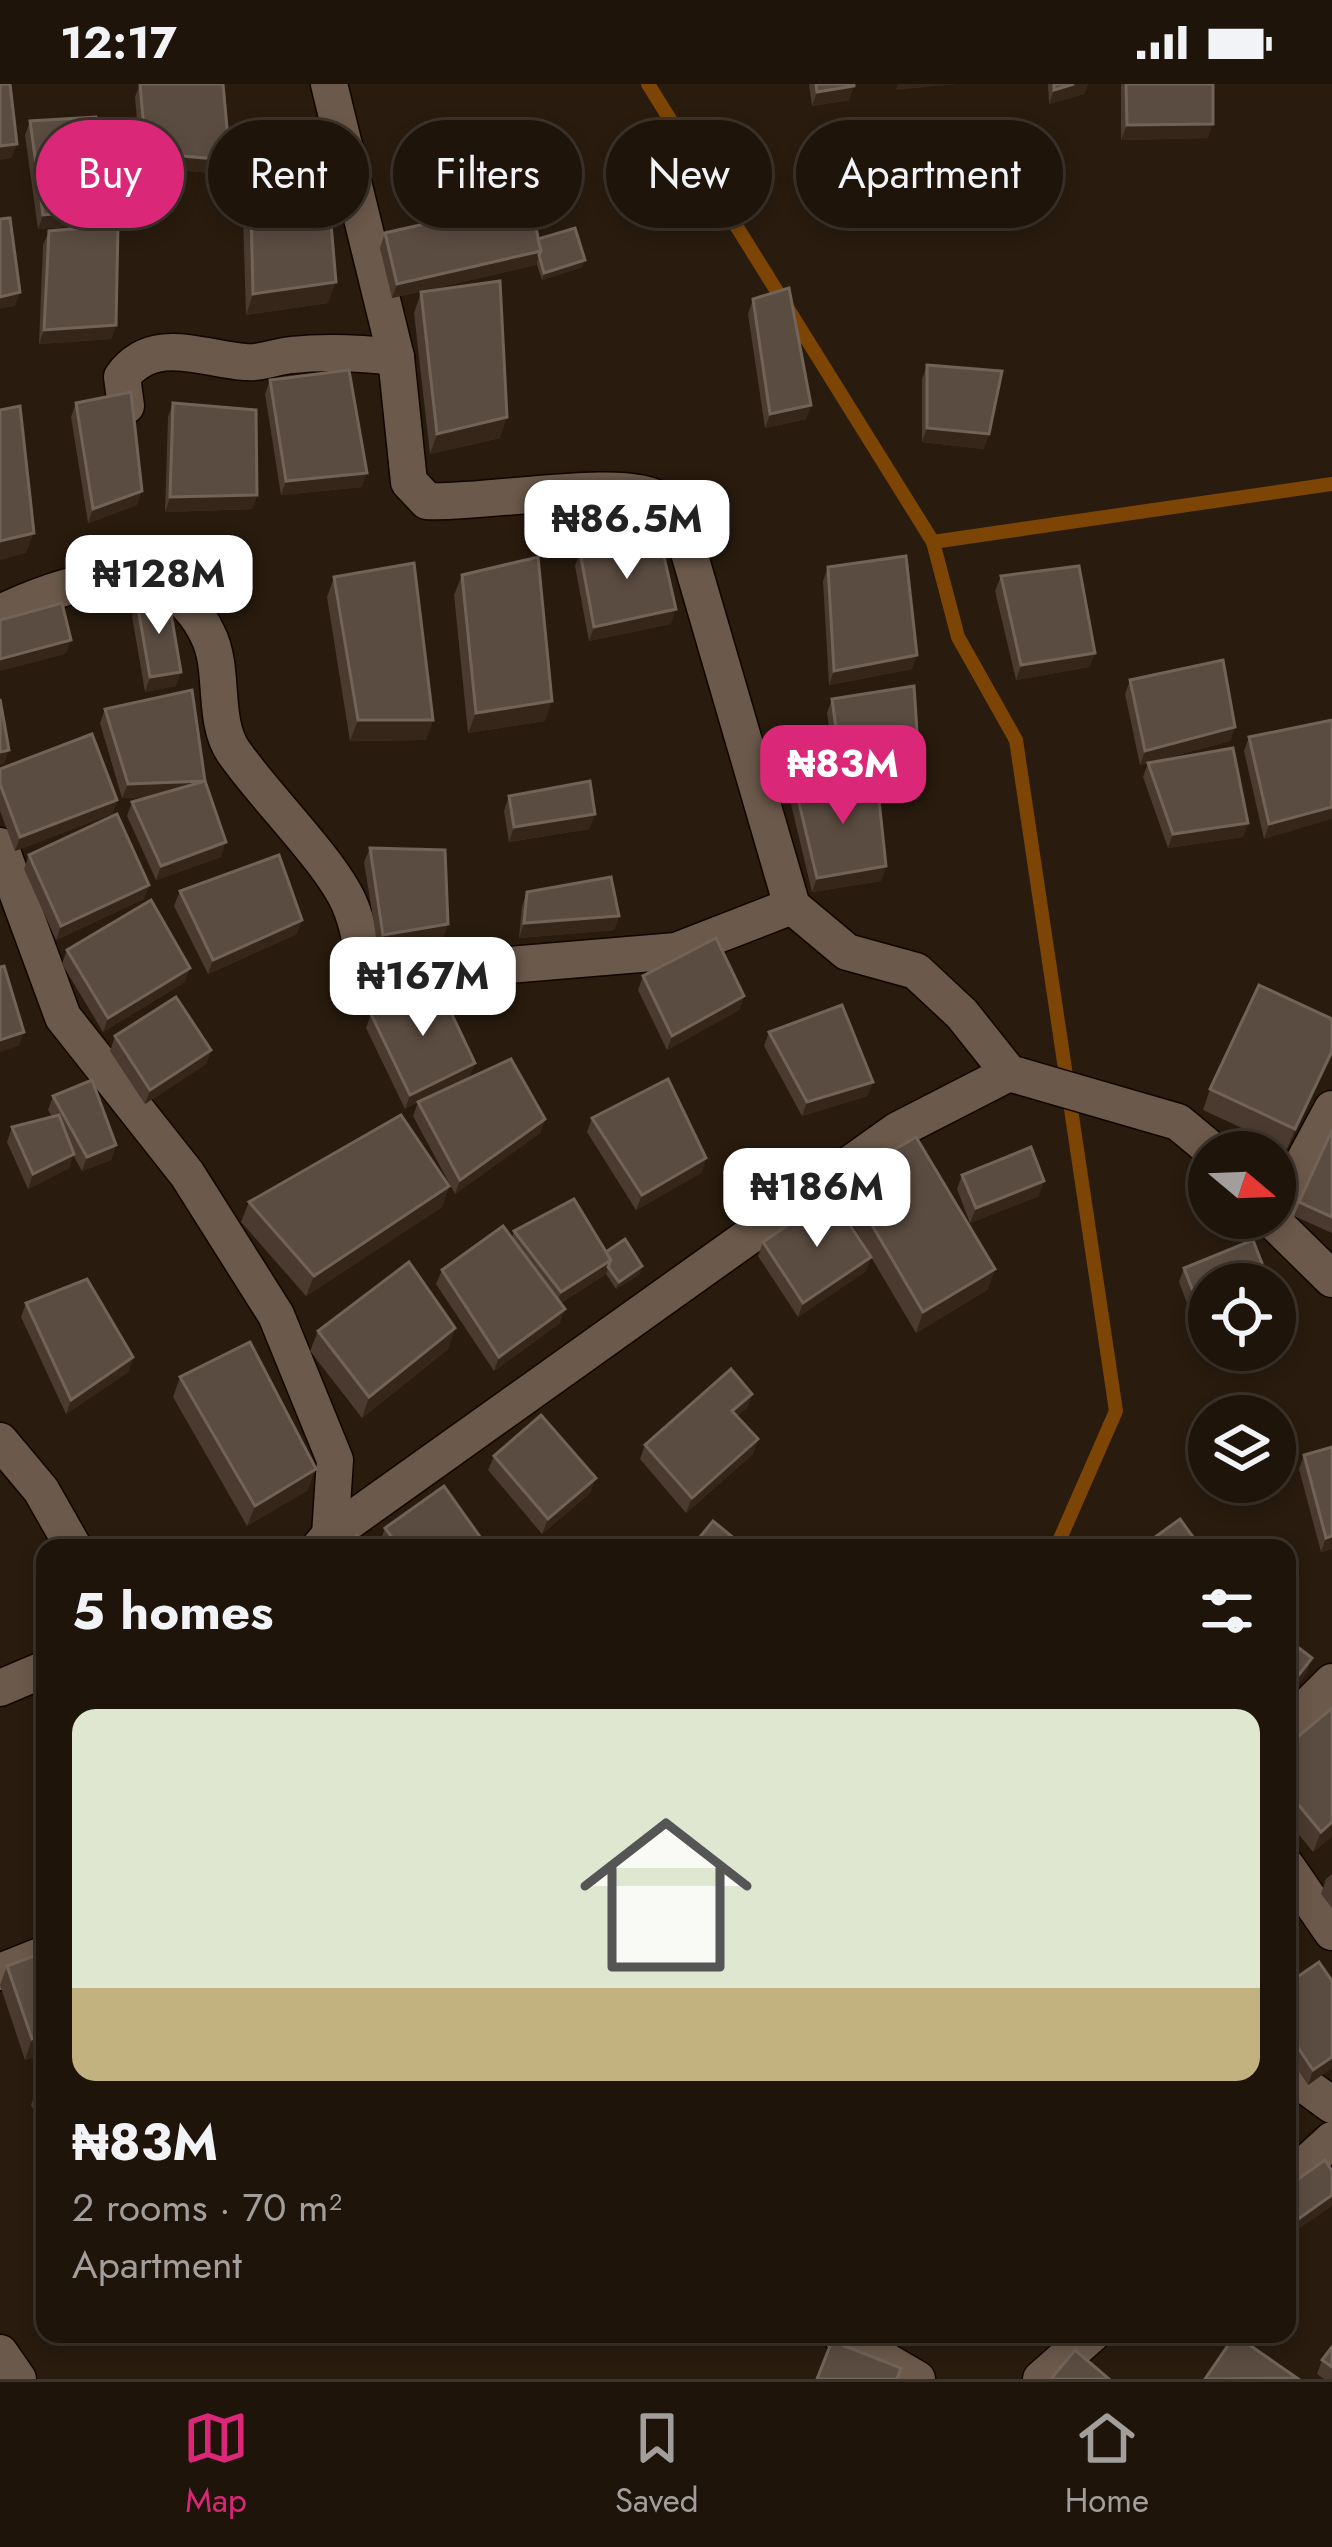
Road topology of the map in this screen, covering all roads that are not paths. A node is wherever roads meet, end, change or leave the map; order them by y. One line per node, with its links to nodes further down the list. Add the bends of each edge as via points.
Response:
1 (329, 84): 2 (street)
2 (397, 357): 3 (street, via 343,350 248,363 159,352 122,377); 6 (street, via 409,482 428,501 628,488 659,500 685,539)
3 (126, 406)
4 (0, 613): 6 (street, via 56,587 112,575 174,593 208,635 229,745 349,901 368,974 389,991 508,964 676,951)
5 (0, 846): 15 (street, via 63,1017 187,1174 276,1315 335,1460)
6 (792, 906): 7 (street, via 847,952 916,971)
7 (1009, 1073): 9 (street); 16 (street, via 898,1130)
8 (1332, 1109): 10 (street)
9 (1189, 1131)
10 (1296, 1176)
11 (1293, 1239): 12 (street)
12 (1332, 1279)
13 (0, 1441): 14 (street)
14 (69, 1539)
15 (325, 1539)
16 (328, 1539)
17 (36, 1673): 19 (street)
18 (1332, 1682): 20 (street)
19 (0, 1688)
20 (1296, 1718)
21 (1296, 1880): 22 (street)
22 (1332, 1931)
23 (36, 1958): 24 (street)
24 (0, 1972)
25 (1296, 2076): 26 (street)
26 (1332, 2105)
27 (1332, 2140): 28 (street)
28 (1296, 2173)
29 (857, 2343): 33 (street)
30 (1082, 2343): 34 (street)
31 (0, 2353): 32 (street)
32 (18, 2379)
33 (916, 2379)
34 (1041, 2379)

